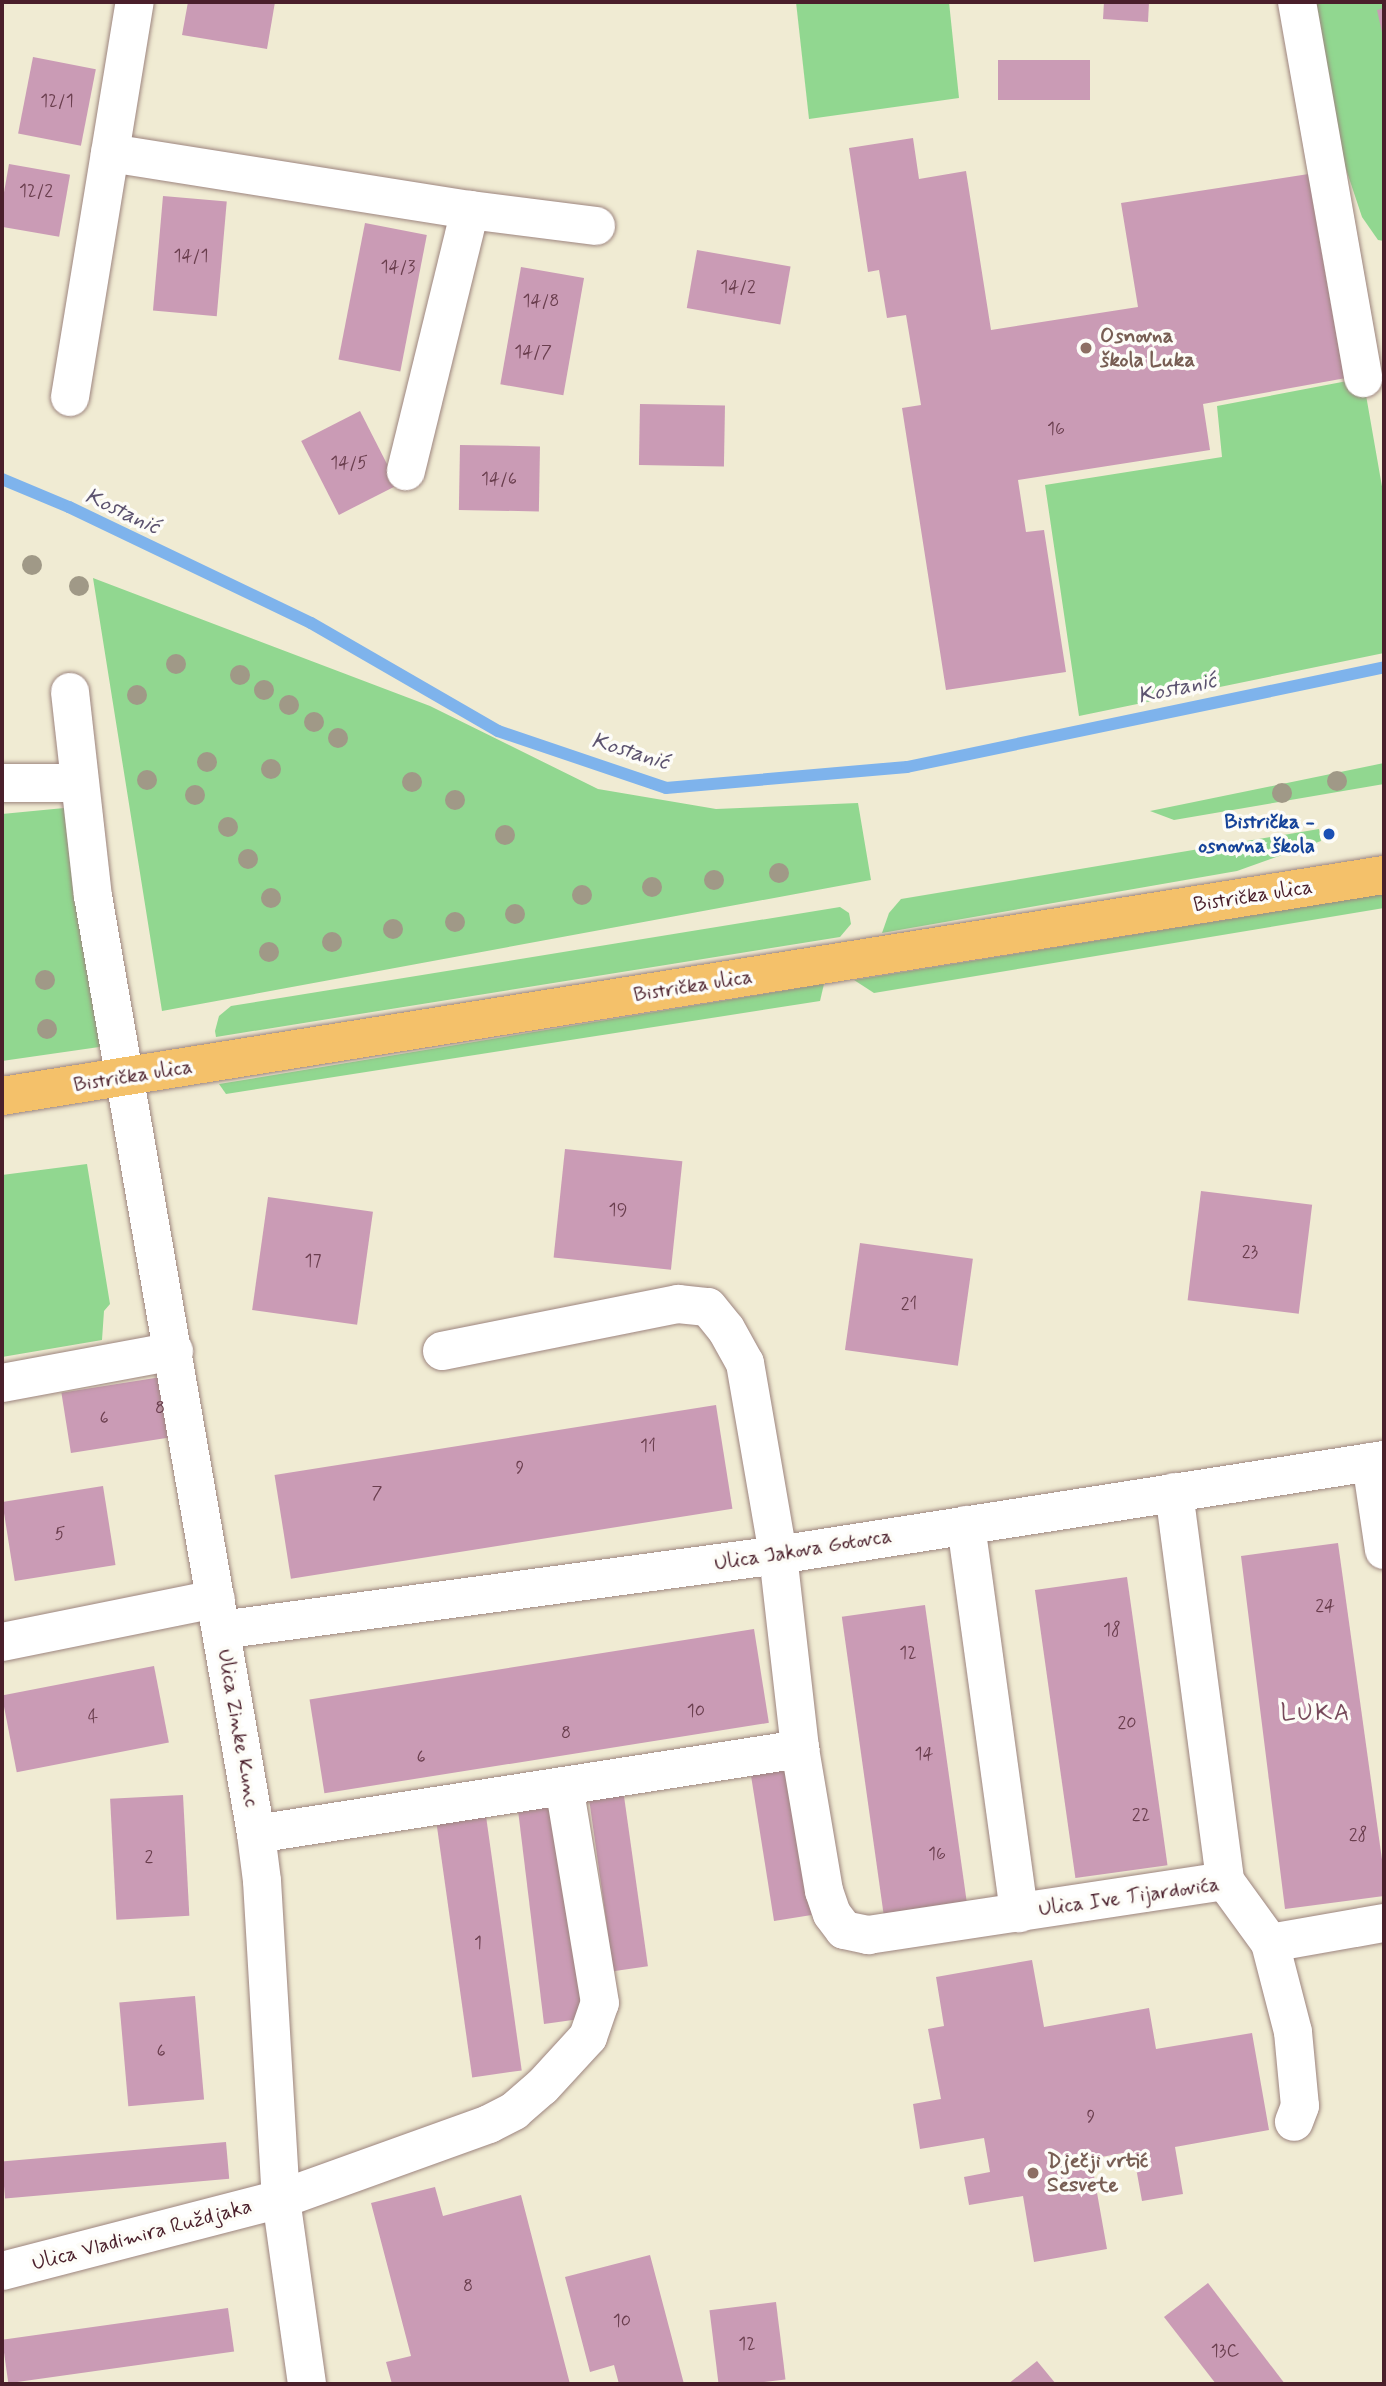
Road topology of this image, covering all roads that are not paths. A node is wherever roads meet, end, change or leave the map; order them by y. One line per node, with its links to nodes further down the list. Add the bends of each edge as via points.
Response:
1 (135, 2): 3 (street)
2 (1297, 2): 6 (street)
3 (110, 153): 4 (street); 7 (street)
4 (470, 210): 5 (street); 8 (street)
5 (596, 226)
6 (1363, 378)
7 (70, 397)
8 (406, 471)
9 (69, 692): 11 (street, Ulica Zinke Kunc)
10 (2, 783): 11 (street)
11 (79, 783): 13 (street, Ulica Zinke Kunc, via 93,896)
12 (1384, 874): 13 (main road, Bistrička ulica)
13 (126, 1076): 14 (main road, Bistrička ulica); 15 (street, Ulica Zinke Kunc)
14 (2, 1096)
15 (174, 1351): 17 (street); 23 (street, Ulica Zinke Kunc)
16 (443, 1351): 22 (street, via 678,1304 708,1307 745,1363)
17 (2, 1383)
18 (1378, 1461): 19 (street, Ulica Jakova Gotovca); 21 (street)
19 (1174, 1492): 20 (street, Ulica Jakova Gotovca); 28 (street)
20 (966, 1525): 22 (street, Ulica Jakova Gotovca); 29 (street)
21 (1384, 1550)
22 (778, 1555): 23 (street, Ulica Jakova Gotovca); 25 (street)
23 (218, 1614): 24 (street, Ulica Jakova Gotovca); 27 (street, Ulica Zinke Kunc)
24 (2, 1642)
25 (800, 1749): 26 (street); 29 (street, Ulica Ive Tijardovića, via 824,1891 831,1914 844,1930 868,1935)
26 (564, 1786): 27 (street); 33 (street, Ulica Vladimira Ruždjaka, via 600,2003 587,2037 514,2111)
27 (256, 1834): 33 (street, Ulica Zinke Kunc)
28 (1225, 1881): 29 (street, Ulica Ive Tijardovića); 31 (street, Ulica Ive Tijardovića)
29 (1019, 1913)
30 (1384, 1923): 31 (street)
31 (1270, 1943): 32 (street, via 1293,2032 1300,2106)
32 (1294, 2122)
33 (281, 2199): 34 (street, Ulica Vladimira Ruždjaka); 35 (street, Ulica Zinke Kunc)
34 (2, 2271)
35 (307, 2384)

